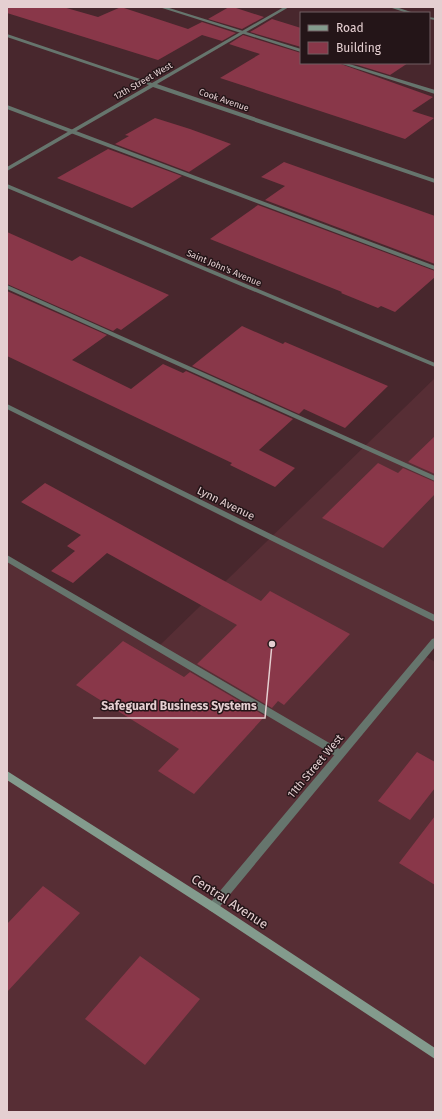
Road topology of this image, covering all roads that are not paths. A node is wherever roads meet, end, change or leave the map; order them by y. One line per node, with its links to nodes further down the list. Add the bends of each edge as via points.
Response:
1 (161, 7): 5 (street)
2 (287, 7): 5 (street, 12th Street West)
3 (391, 7): 4 (street)
4 (408, 12)
5 (243, 32): 7 (street); 9 (street, 12th Street West)
6 (7, 35): 9 (street, Cook Avenue)
7 (300, 51)
8 (344, 64): 10 (street)
9 (153, 84): 12 (street, 12th Street West); 14 (street, Cook Avenue)
10 (435, 92)
11 (7, 107): 12 (street)
12 (71, 131): 13 (street, 12th Street West); 16 (street)
13 (7, 169)
14 (435, 181)
15 (7, 186): 18 (street, Saint John's Avenue)
16 (435, 268)
17 (7, 287): 20 (street)
18 (435, 365)
19 (7, 406): 22 (street, Lynn Avenue)
20 (435, 479)
21 (7, 558): 24 (street)
22 (435, 619)
23 (435, 641): 24 (street, 11th Street West)
24 (340, 754): 26 (street, 11th Street West)
25 (7, 775): 26 (main road, Central Avenue)
26 (213, 907): 27 (main road, Central Avenue)
27 (435, 1054)

